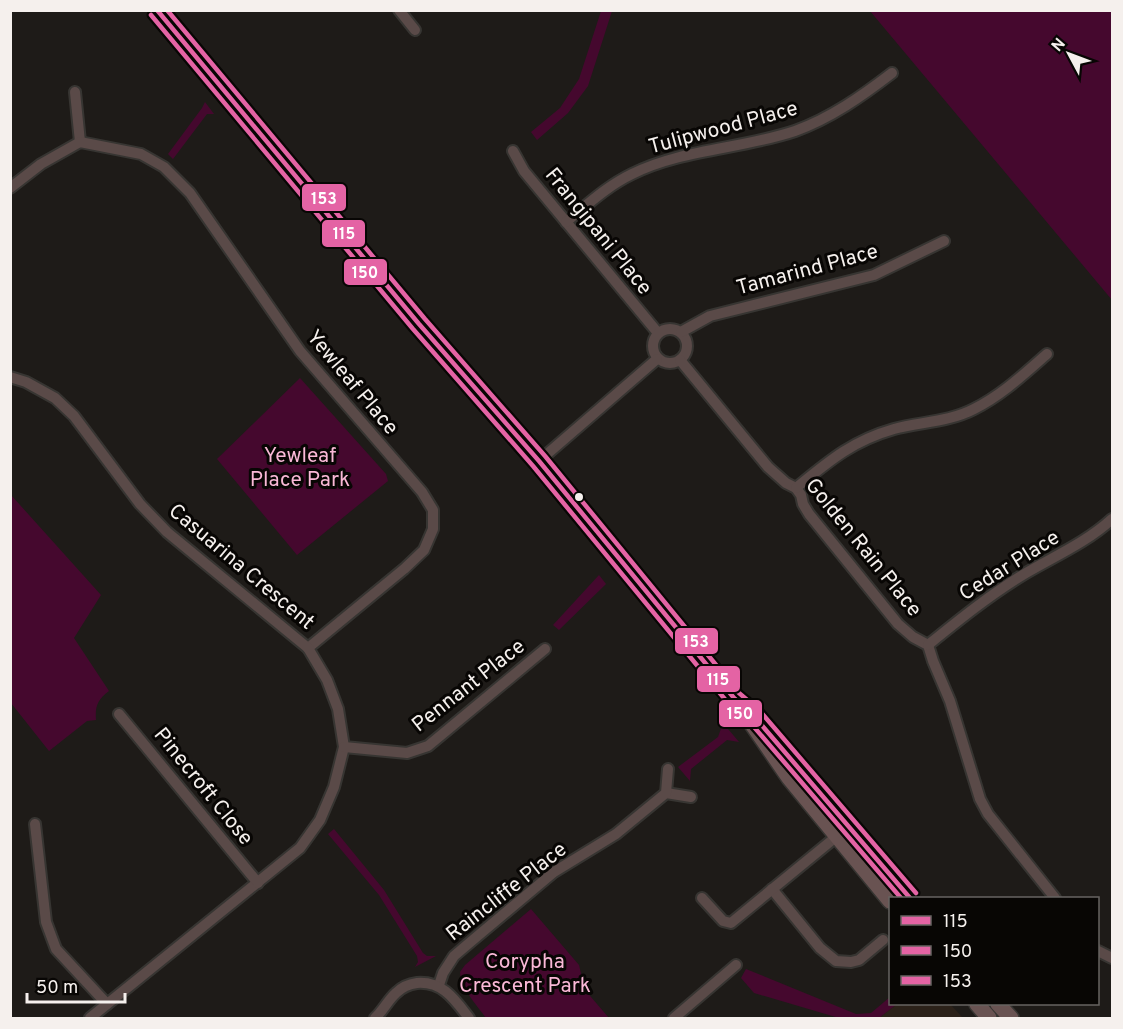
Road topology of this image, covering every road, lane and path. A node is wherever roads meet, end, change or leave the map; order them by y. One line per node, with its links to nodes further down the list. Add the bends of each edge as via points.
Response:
1 (157, 10): 17 (main road)
2 (399, 10): 3 (street)
3 (415, 30)
4 (892, 73): 9 (street, Tulipwood Place, via 854,102 794,131 683,157 632,174)
5 (75, 92): 6 (street)
6 (80, 142): 8 (street, via 41,164); 21 (street, Yewleaf Place, via 141,154 164,167 190,193 300,351 422,492 433,510 433,529 424,550)
7 (513, 151): 9 (street, Frangipani Place, via 524,171)
8 (10, 188)
9 (566, 222): 12 (street, Frangipani Place)
10 (944, 241): 11 (street, Tamarind Place, via 874,275 710,316)
11 (681, 332): 12 (street, via 669,328); 15 (street, via 687,343)
12 (658, 333): 14 (street, via 652,348)
13 (1047, 354): 18 (street, via 1008,388 975,409 867,438 844,450)
14 (657, 359): 15 (street, via 666,363); 17 (street)
15 (681, 360): 18 (street, Golden Rain Place, via 768,467)
16 (10, 377): 21 (street, Casuarina Crescent, via 55,398 74,416 140,504 167,532)
17 (538, 461): 23 (main road)
18 (796, 488): 20 (street, Golden Rain Place, via 809,514 898,624)
19 (1113, 519): 20 (street, Cedar Place, via 1083,542 988,597)
20 (928, 645): 35 (street, Golden Rain Place, via 950,700 980,799)
21 (308, 648): 25 (street, Casuarina Crescent, via 338,708)
22 (545, 649): 25 (street, Pennant Place, via 428,746 407,753)
23 (734, 698): 30 (main road, via 753,714); 31 (main road, via 789,778)
24 (119, 714): 32 (street, Pinecroft Close)
25 (344, 747): 32 (street, Casuarina Crescent, via 320,820 300,848)
26 (668, 769): 27 (street)
27 (666, 793): 28 (street); 42 (street, Raincliffe Place, via 616,834 555,872 483,931 454,956)
28 (691, 797)
29 (35, 824): 43 (street, via 46,922 56,949)
30 (849, 826): 31 (street); 34 (main road)
31 (837, 837): 33 (street); 37 (main road)
32 (258, 883): 43 (street, Casuarina Crescent)
33 (772, 889): 36 (street, via 731,923 723,921); 38 (street, via 820,948 836,961 859,960)
34 (908, 897)
35 (1054, 897)
36 (702, 898)
37 (889, 899)
38 (883, 940)
39 (1099, 951): 40 (street)
40 (1113, 958)
41 (736, 965): 49 (street)
42 (438, 985): 47 (street, via 403,987); 48 (street)
43 (106, 1004): 46 (street, Casuarina Crescent)
44 (978, 1005): 50 (main road)
45 (999, 1005): 51 (main road)
46 (90, 1018)
47 (375, 1018)
48 (469, 1018)
49 (674, 1018)
50 (989, 1018)
51 (1011, 1018)

